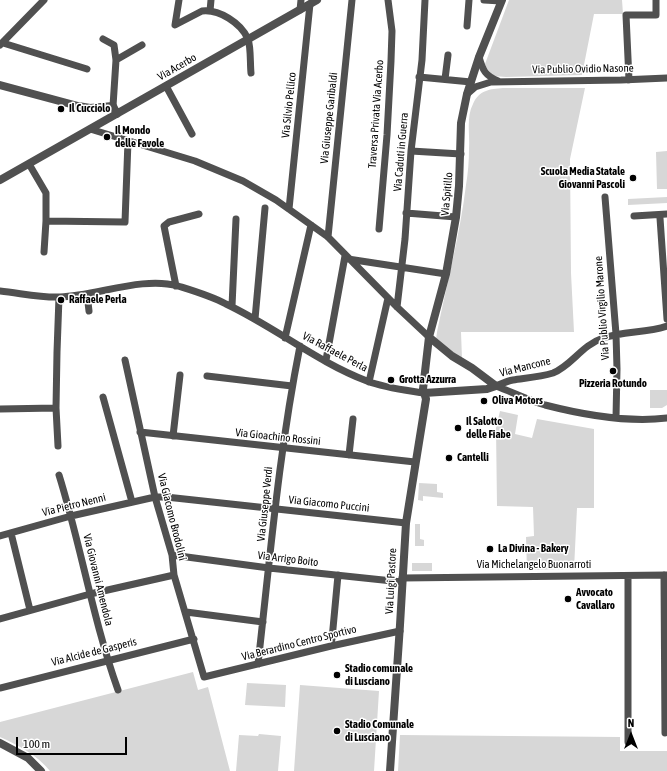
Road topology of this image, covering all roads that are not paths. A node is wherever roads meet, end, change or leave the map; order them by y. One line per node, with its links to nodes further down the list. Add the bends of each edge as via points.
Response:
1 (44, 0): 18 (street)
2 (179, 0): 14 (street, via 175,25 202,11)
3 (211, 0): 14 (street)
4 (301, 0): 13 (street)
5 (352, 0): 56 (street, Via Giuseppe Garibaldi)
6 (388, 0): 55 (street, Traversa Privata Via Acerbo, via 392,32)
7 (425, 0): 25 (street, Via Caduti in Guerra)
8 (469, 0): 15 (street)
9 (484, 0): 11 (street)
10 (656, 0): 28 (street, via 656,15 626,15)
11 (501, 1): 21 (street, Via Spitillo)
12 (314, 2): 13 (street, Via Acerbo); 45 (street, Via Silvio Pellico)
13 (300, 10): 17 (street, Via Acerbo)
14 (210, 12): 17 (street, via 229,18 240,27)
15 (467, 26)
16 (103, 38): 22 (street, via 114,46)
17 (248, 40): 24 (street); 32 (street, Via Acerbo)
18 (1, 44): 23 (street)
19 (142, 45): 22 (street)
20 (448, 55): 27 (street)
21 (479, 57): 29 (street, Via Spitillo); 30 (street, via 488,76)
22 (116, 60): 34 (street)
23 (87, 69)
24 (251, 73)
25 (419, 77): 27 (street); 39 (street, Via Caduti in Guerra)
26 (667, 78): 28 (street, Via Publio Ovidio Nasone)
27 (445, 79): 29 (street)
28 (629, 80): 30 (street, Via Publio Ovidio Nasone)
29 (471, 82): 33 (street, Via Spitillo)
30 (500, 82): 33 (street, Via Publio Ovidio Nasone, via 482,84)
31 (0, 85): 34 (street, via 78,106)
32 (166, 86): 35 (street, Via Acerbo); 37 (street)
33 (467, 94): 40 (street, Via Spitillo, via 461,123)
34 (113, 106): 35 (street)
35 (117, 114): 36 (street, Via Acerbo)
36 (90, 129): 38 (street); 41 (street, Via Acerbo)
37 (192, 134)
38 (128, 141): 45 (street, via 229,174); 53 (street, via 125,222)
39 (411, 151): 40 (street); 46 (street, Via Caduti in Guerra)
40 (460, 154): 50 (street, Via Spitillo, via 460,186)
41 (29, 164): 42 (street, Via Acerbo); 53 (street, via 46,193)
42 (0, 180)
43 (605, 197): 73 (street, Via Publio Virgilio Marone)
44 (265, 208): 70 (street)
45 (289, 209): 54 (street)
46 (406, 213): 50 (street); 60 (street, Via Caduti in Guerra)
47 (199, 214): 62 (street, via 169,222 164,226)
48 (667, 214): 49 (street)
49 (634, 216)
50 (456, 217): 61 (street, Via Spitillo)
51 (660, 218): 57 (street)
52 (236, 219): 67 (street)
53 (46, 221): 58 (street)
54 (311, 225): 56 (street); 75 (street)
55 (379, 229)
56 (328, 237): 59 (street)
57 (664, 238): 71 (street)
58 (44, 252)
59 (347, 257): 60 (street); 66 (street); 78 (street)
60 (402, 267): 61 (street); 68 (street, Via Caduti in Guerra)
61 (446, 274): 74 (street, Via Spitillo)
62 (176, 286): 64 (street, Via Raffaele Perla, via 133,286); 67 (street, Via Raffaele Perla, via 205,294)
63 (0, 291): 65 (street, Via Raffaele Perla)
64 (87, 294): 65 (street, Via Raffaele Perla); 69 (street)
65 (59, 297): 86 (street)
66 (388, 298): 68 (street); 81 (street)
67 (232, 306): 70 (street, Via Raffaele Perla)
68 (397, 307): 74 (street)
69 (89, 311)
70 (255, 319): 75 (street, Via Raffaele Perla)
71 (667, 319)
72 (667, 326): 73 (street, Via Mancone, via 655,330)
73 (616, 334): 83 (street, Via Mancone, via 588,346 563,368 553,373 511,380); 88 (street, Via Publio Virgilio Marone)
74 (429, 337): 83 (street); 84 (street, Via Spitillo)
75 (285, 338): 76 (street, Via Raffaele Perla)
76 (300, 346): 78 (street, Via Raffaele Perla); 82 (street, Via Giuseppe Verdi)
77 (125, 360): 91 (street, Via Giacomo Brodolini)
78 (326, 360): 81 (street, Via Raffaele Perla)
79 (180, 375): 92 (street)
80 (207, 376): 82 (street)
81 (369, 382): 84 (street, Via Raffaele Perla)
82 (292, 386): 94 (street, Via Giuseppe Verdi)
83 (496, 386): 84 (street, Via Raffaele Perla, via 487,389); 88 (street, via 544,404 590,415)
84 (424, 393): 96 (street, Via Luigi Pastore, via 426,399)
85 (103, 397): 99 (street)
86 (56, 408): 87 (street); 93 (street)
87 (0, 409)
88 (616, 418): 89 (street)
89 (667, 418)
90 (353, 419): 95 (street)
91 (140, 432): 92 (street, Via Gioachino Rossini); 98 (street, Via Giacomo Brodolini)
92 (174, 436): 94 (street, Via Gioachino Rossini)
93 (58, 446)
94 (282, 448): 95 (street, Via Gioachino Rossini); 100 (street, Via Giuseppe Verdi)
95 (349, 455): 96 (street, Via Gioachino Rossini)
96 (415, 462): 102 (street, Via Luigi Pastore)
97 (58, 475): 101 (street, Via Giovanni Amendola)
98 (155, 497): 99 (street, Via Pietro Nenni); 100 (street, Via Giacomo Puccini); 105 (street, Via Giacomo Brodolini)
99 (132, 502): 101 (street, Via Pietro Nenni)
100 (275, 508): 102 (street, Via Giacomo Puccini); 106 (street, Via Giuseppe Verdi)
101 (72, 516): 103 (street, Via Pietro Nenni); 112 (street, Via Giovanni Amendola)
102 (406, 523): 111 (street, Via Luigi Pastore)
103 (11, 533): 104 (street, Via Pietro Nenni); 113 (street)
104 (0, 536)
105 (172, 554): 106 (street, Via Arrigo Boito); 107 (street, Via Giacomo Brodolini)
106 (269, 568): 108 (street, Via Arrigo Boito); 116 (street, Via Giuseppe Verdi)
107 (174, 575): 112 (street); 114 (street, Via Giacomo Brodolini)
108 (338, 575): 111 (street, Via Arrigo Boito); 118 (street)
109 (665, 575): 110 (street, Via Michelangelo Buonarroti); 125 (street)
110 (628, 576): 111 (street, Via Michelangelo Buonarroti); 126 (street)
111 (402, 580): 117 (street, Via Luigi Pastore)
112 (90, 594): 113 (street); 120 (street, Via Giovanni Amendola)
113 (30, 610): 115 (street)
114 (186, 612): 116 (street); 119 (street, Via Giacomo Brodolini)
115 (0, 618)
116 (263, 622): 121 (street, Via Giuseppe Verdi)
117 (400, 631): 121 (street, Via Berardino Centro Sportivo); 129 (street, Via Luigi Pastore)
118 (332, 638)
119 (194, 639): 120 (street, Via Alcide de Gasperis); 122 (street, Via Giacomo Brodolini)
120 (107, 660): 123 (street, Via Alcide de Gasperis); 124 (street, Via Giovanni Amendola)
121 (258, 664): 122 (street, Via Berardino Centro Sportivo)
122 (204, 677)
123 (0, 688)
124 (118, 690)
125 (665, 733)
126 (628, 742)
127 (0, 743): 128 (street, via 28,758)
128 (41, 771)
129 (390, 771)

